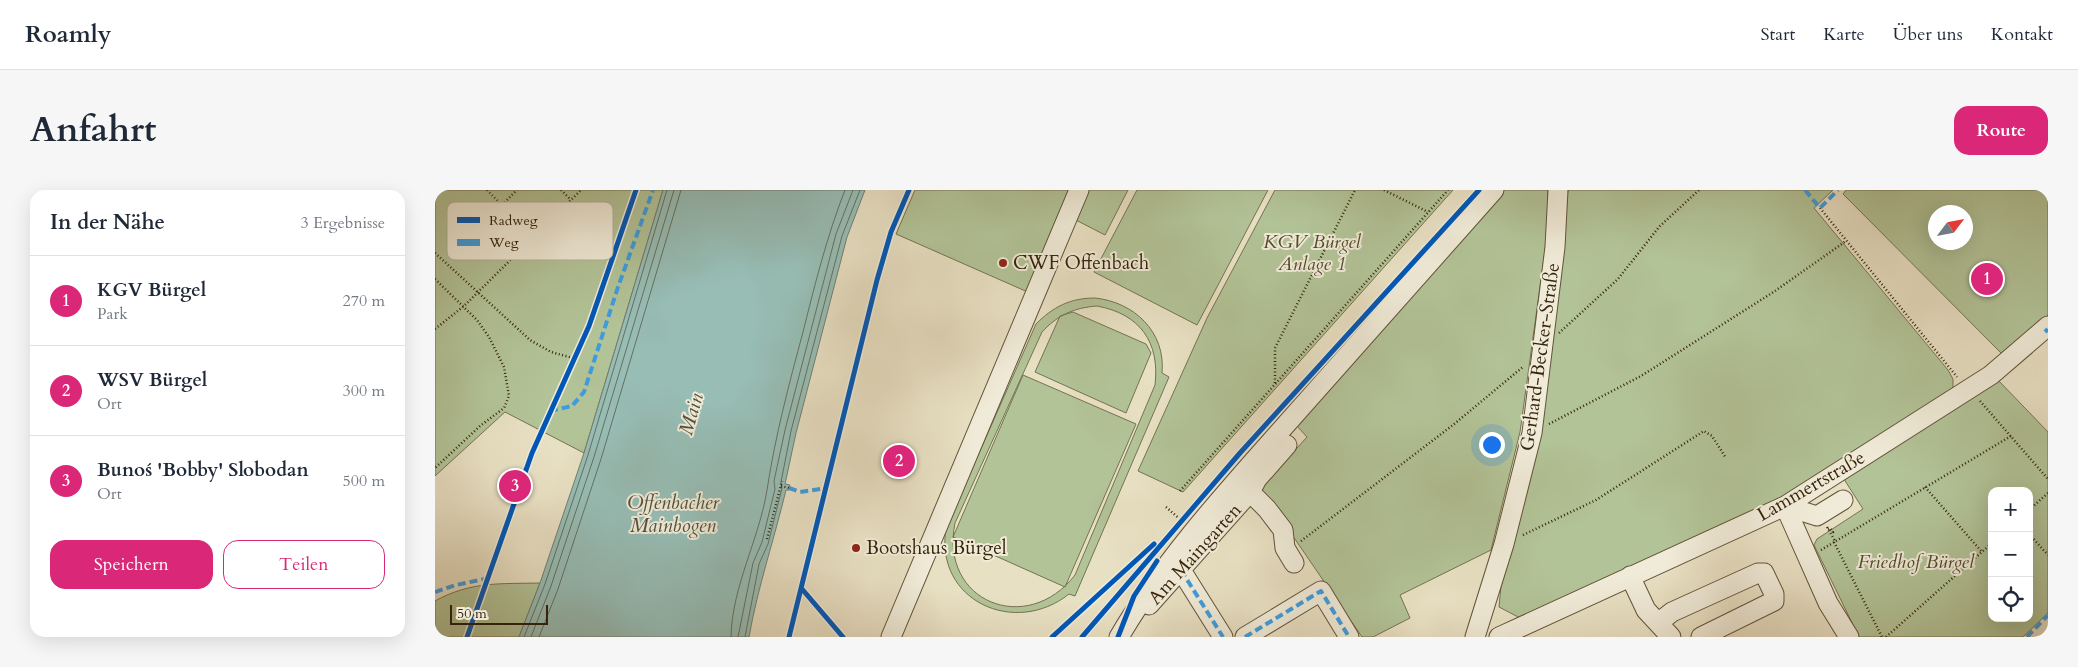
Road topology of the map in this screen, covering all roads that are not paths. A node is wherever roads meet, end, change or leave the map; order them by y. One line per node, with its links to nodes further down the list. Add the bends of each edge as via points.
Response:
1 (1079, 190): 13 (street)
2 (1493, 190): 14 (street, via 1174,555 1138,604)
3 (1559, 195): 18 (street, Gerhard-Becker-Straße, via 1532,433 1504,544)
4 (2048, 326): 8 (street, Lammertstraße, via 2023,350 1969,390)
5 (1287, 446): 6 (street, Am Maingarten, via 1257,478)
6 (1249, 492): 9 (street, Am Maingarten, via 1283,530 1285,548); 10 (street, Am Maingarten)
7 (1843, 500): 8 (street, via 1817,516)
8 (1785, 506): 11 (street, Lammertstraße); 22 (street, via 1828,603)
9 (1294, 563)
10 (1181, 570): 14 (street, Am Maingarten); 15 (street)
11 (1630, 576): 12 (street, via 1645,610); 19 (street, Lammertstraße)
12 (1658, 623): 20 (street); 21 (street, via 1672,612 1764,573 1774,601)
13 (891, 637)
14 (1119, 637)
15 (1223, 637)
16 (1245, 637): 17 (street, via 1321,591)
17 (1349, 637)
18 (1475, 637)
19 (1499, 637)
20 (1671, 637)
21 (1701, 637)
22 (1849, 637)

